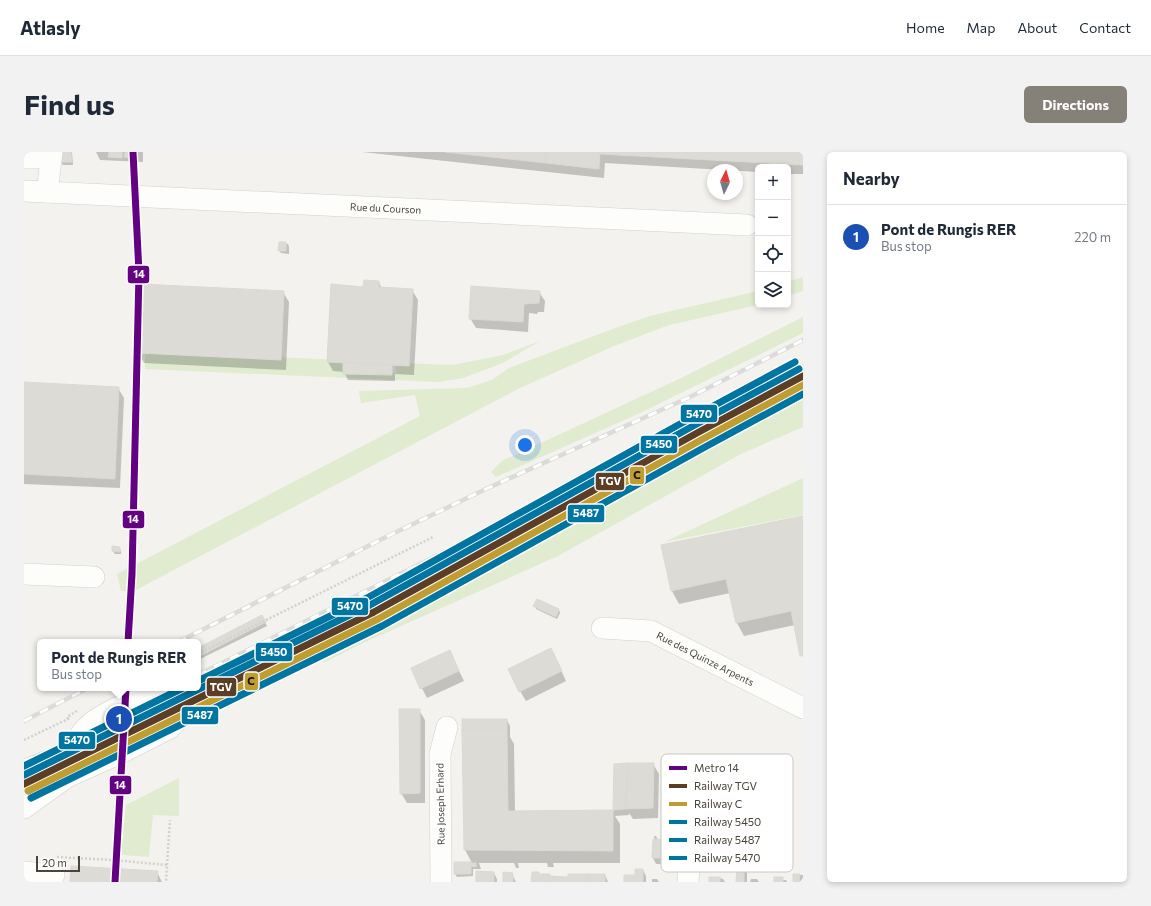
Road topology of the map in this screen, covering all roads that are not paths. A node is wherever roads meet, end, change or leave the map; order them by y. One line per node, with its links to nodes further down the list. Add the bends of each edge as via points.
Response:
1 (52, 155): 2 (street); 4 (street)
2 (24, 158)
3 (24, 191): 4 (street, Rue du Courson)
4 (47, 192): 5 (street, Rue du Courson)
5 (747, 225)
6 (24, 574): 7 (street)
7 (94, 577)
8 (602, 628): 9 (street, Rue des Quinze Arpents, via 651,631)
9 (803, 708)
10 (447, 727): 16 (street, Rue Joseph Erhard, via 440,754)
11 (67, 777): 11 (street, via 73,751 84,730 99,718 149,693 165,696 175,714 175,723 170,728); 12 (street)
12 (24, 808)
13 (54, 871): 14 (street)
14 (24, 872)
15 (689, 872): 17 (street)
16 (441, 882)
17 (688, 882)

